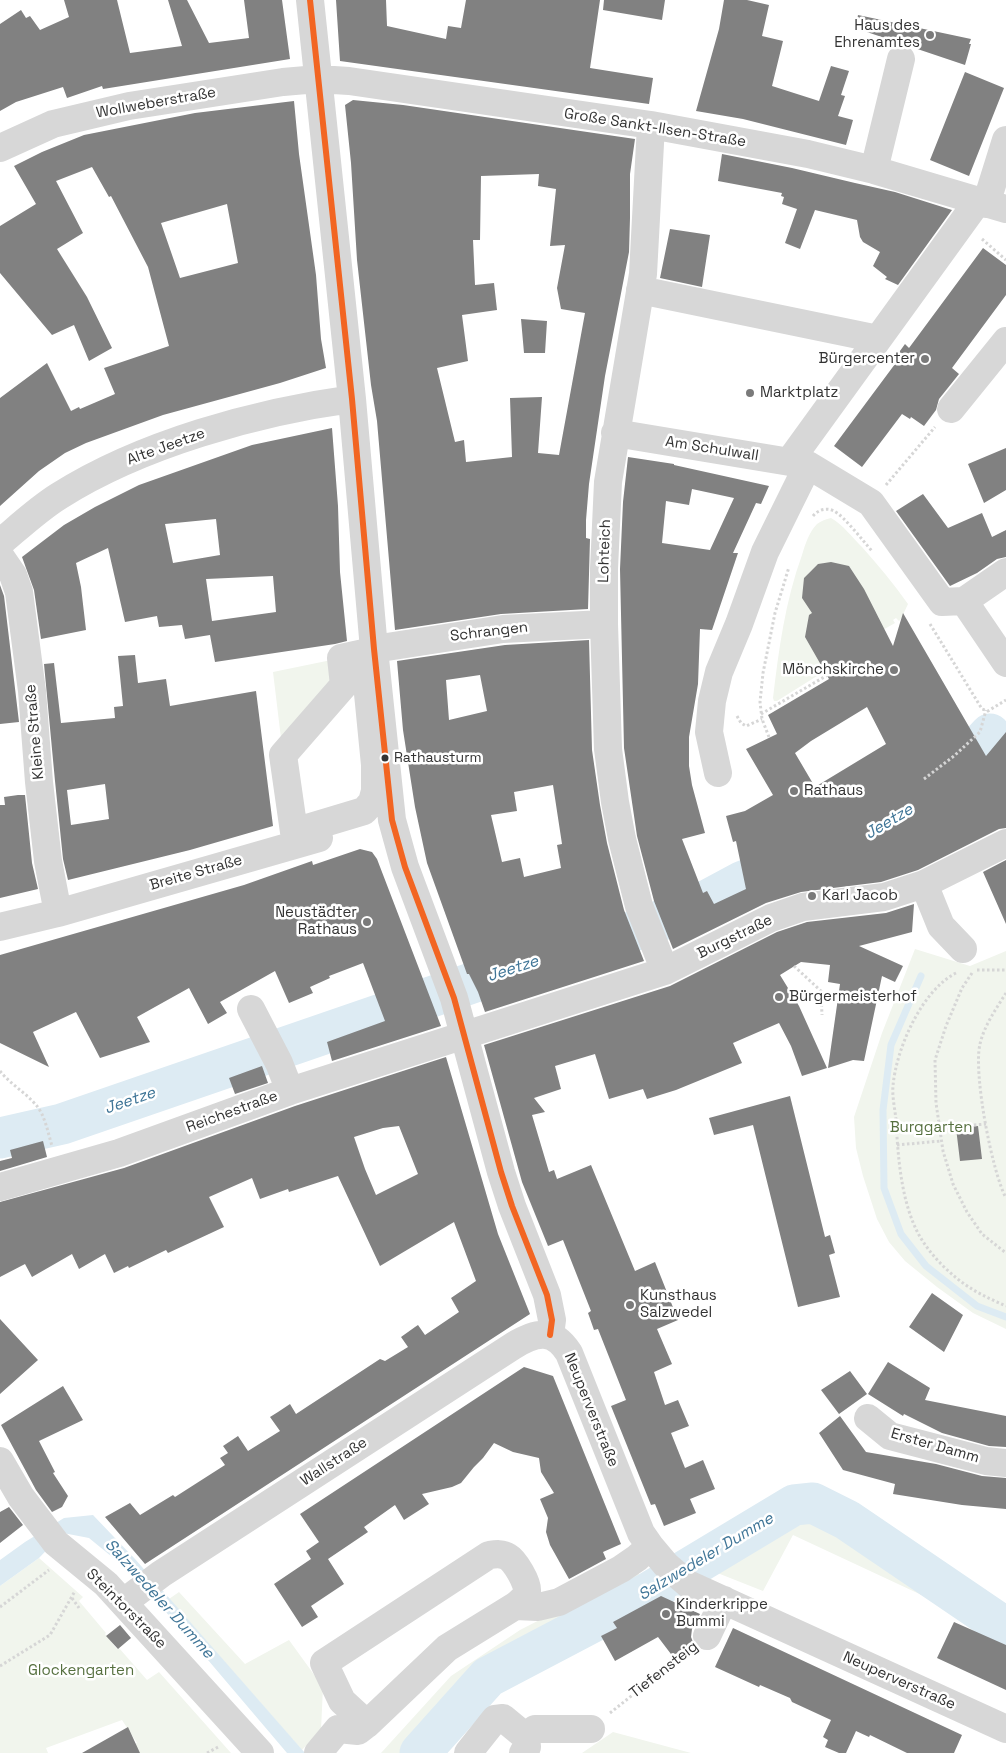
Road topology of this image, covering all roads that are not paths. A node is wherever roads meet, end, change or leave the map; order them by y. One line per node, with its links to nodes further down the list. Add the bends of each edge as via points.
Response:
1 (310, 0): 3 (street)
2 (901, 59): 7 (street)
3 (318, 79): 4 (street, Große Sankt-Ilsen-Straße); 6 (street, Wollweberstraße, via 130,106 53,124); 12 (street)
4 (652, 125): 7 (street, Große Sankt-Ilsen-Straße, via 808,154); 9 (street, Lohteich)
5 (1006, 140): 8 (street)
6 (0, 148)
7 (874, 170): 8 (street, Große Sankt-Ilsen-Straße)
8 (990, 205): 10 (street, via 962,224)
9 (640, 290): 10 (street); 14 (street, Lohteich)
10 (878, 340): 15 (street)
11 (1006, 341): 13 (street)
12 (352, 399): 16 (street, Alte Jeetze, via 273,413 186,438 134,458 58,496); 21 (street)
13 (951, 409)
14 (615, 433): 15 (street, Am Schulwall); 20 (street, Lohteich, via 608,482)
15 (799, 464): 19 (street, via 871,503 942,602); 24 (street, via 719,672 710,724)
16 (0, 544)
17 (0, 556): 28 (street, Kleine Straße, via 13,575 19,592 46,841)
18 (1006, 572): 19 (street)
19 (964, 601): 22 (street)
20 (604, 624): 21 (street, Schrangen, via 502,629); 31 (street, Lohteich, via 611,774 622,839 645,924)
21 (374, 649): 25 (street)
22 (1006, 663)
23 (283, 755): 23 (street, via 344,685 341,658 364,654 375,765 376,791 372,802 364,811 294,832)
24 (718, 773)
25 (392, 820): 28 (street, Breite Straße); 33 (street, via 405,867)
26 (1006, 843): 27 (street, Burgstraße)
27 (924, 884): 30 (street, via 940,926); 31 (street, Burgstraße, via 884,897 803,907 771,918)
28 (58, 913): 29 (street, Breite Straße)
29 (0, 928)
30 (966, 965)
31 (665, 971): 33 (street, Burgstraße)
32 (251, 1010): 34 (street)
33 (464, 1035): 34 (street, Reichestraße); 36 (street, via 504,1180 547,1295 552,1320)
34 (290, 1091): 35 (street, Reichestraße, via 119,1153)
35 (0, 1187)
36 (550, 1335): 40 (street, Neuperverstraße, via 565,1346 574,1362 632,1514); 41 (street, Wallstraße, via 533,1335 513,1346)
37 (868, 1418): 39 (street, Erster Damm, via 890,1436 986,1461)
38 (0, 1461): 41 (street, Steintorstraße, via 17,1492 71,1556 106,1584)
39 (1006, 1463)
40 (658, 1556): 42 (street, Neuperverstraße, via 688,1584); 43 (street, via 637,1558 559,1602 538,1607)
41 (142, 1588): 50 (street, Steintorstraße)
42 (724, 1600): 44 (street, Tiefensteig); 47 (street, Neuperverstraße)
43 (515, 1606): 45 (street, via 447,1648); 45 (street, via 525,1596 527,1583 512,1559 499,1554 489,1555 324,1663 342,1701)
44 (707, 1636)
45 (366, 1724): 49 (street, via 358,1731 338,1729)
46 (591, 1729): 48 (street, via 535,1729)
47 (1006, 1729)
48 (525, 1746): 51 (street, via 504,1718 495,1719)
49 (320, 1751)
50 (260, 1753)
51 (468, 1753)

